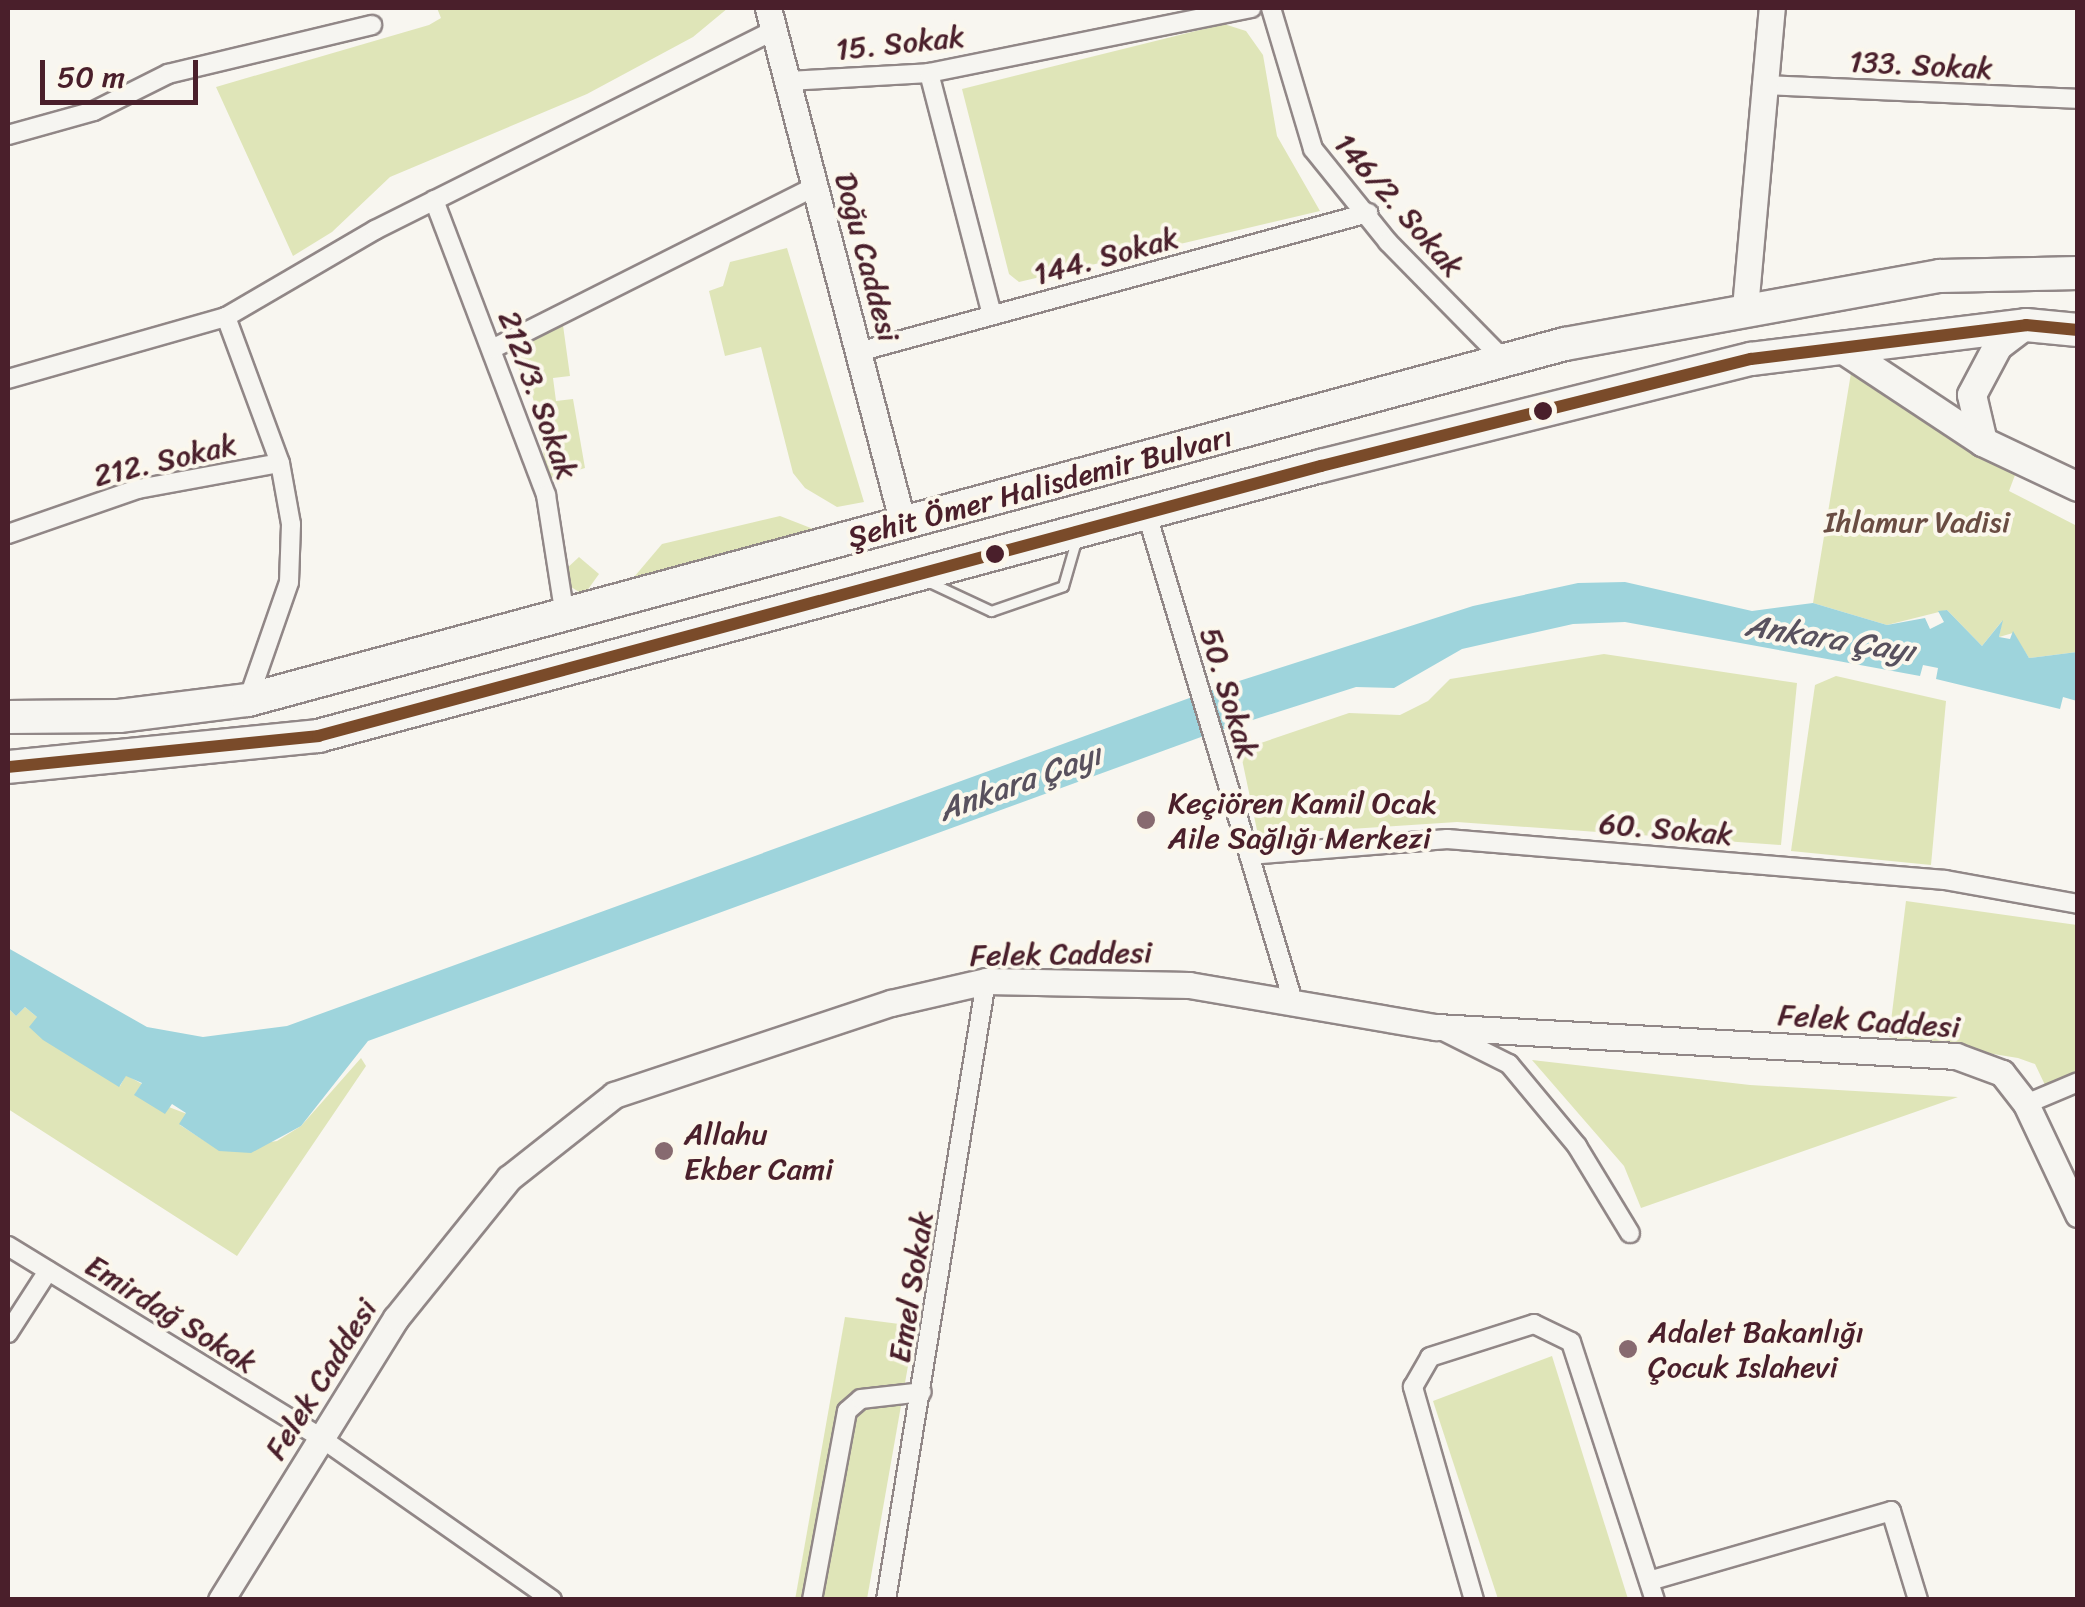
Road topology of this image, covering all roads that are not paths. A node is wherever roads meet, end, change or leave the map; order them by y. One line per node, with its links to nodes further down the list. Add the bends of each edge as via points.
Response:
1 (1252, 8): 6 (street, 15. Sokak)
2 (1271, 8): 13 (street, 146/2. Sokak, via 1313,150)
3 (1772, 8): 8 (street)
4 (769, 20): 7 (street, Doğu Caddesi); 12 (street)
5 (372, 25): 10 (street, via 168,74 94,112)
6 (929, 73): 7 (street, 15. Sokak); 17 (street)
7 (788, 81): 11 (street, Doğu Caddesi)
8 (1762, 85): 9 (street, 133. Sokak); 15 (street)
9 (2078, 99)
10 (8, 135)
11 (814, 187): 20 (street); 22 (street, Doğu Caddesi)
12 (434, 200): 16 (street); 20 (street, 212/3. Sokak)
13 (1368, 213): 17 (street, 144. Sokak); 23 (street, 146/2. Sokak)
14 (2078, 273): 15 (highway, Şehit Ömer Halisdemir Bulvarı, via 1940,276)
15 (1745, 308): 23 (highway, Şehit Ömer Halisdemir Bulvarı)
16 (226, 316): 24 (street); 26 (street)
17 (992, 316): 22 (street, 144. Sokak)
18 (2026, 325): 19 (highway, Şehit Ömer Halisdemir Bulvarı); 21 (highway, Şehit Ömer Halisdemir Bulvarı); 25 (main road, via 1998,346 1972,395)
19 (2078, 330)
20 (494, 348): 33 (street, 212/3. Sokak, via 546,494)
21 (1841, 348): 25 (main road); 28 (highway, Şehit Ömer Halisdemir Bulvarı, via 1733,364 1321,466)
22 (858, 352): 29 (street, Doğu Caddesi)
23 (1504, 360): 29 (highway, Şehit Ömer Halisdemir Bulvarı)
24 (8, 380)
25 (1984, 442): 27 (main road)
26 (280, 463): 30 (street, 212. Sokak, via 138,489); 34 (street, via 291,524 288,582)
27 (2078, 487)
28 (1148, 518): 31 (highway, Şehit Ömer Halisdemir Bulvarı); 37 (street, 50. Sokak)
29 (903, 524): 33 (highway, Şehit Ömer Halisdemir Bulvarı)
30 (8, 534)
31 (1077, 535): 32 (highway, Şehit Ömer Halisdemir Bulvarı); 32 (lane, via 1063,586 990,611)
32 (915, 576): 36 (highway, Şehit Ömer Halisdemir Bulvarı, via 318,736)
33 (565, 616): 34 (highway, Şehit Ömer Halisdemir Bulvarı)
34 (248, 700): 35 (highway, Şehit Ömer Halisdemir Bulvarı, via 120,716)
35 (8, 717)
36 (8, 767)
37 (1248, 855): 38 (street, 60. Sokak, via 1447,839 1945,880); 40 (street, 50. Sokak)
38 (2078, 904)
39 (986, 982): 40 (street, Felek Caddesi, via 1189,985); 49 (street, Emel Sokak); 50 (street, Felek Caddesi, via 891,1003 614,1095 509,1178 396,1318)
40 (1292, 998): 41 (street, Felek Caddesi)
41 (1436, 1027): 43 (street, Felek Caddesi, via 1956,1056 2002,1074); 45 (street, via 1509,1064 1577,1146)
42 (2078, 1082): 43 (street)
43 (2026, 1104): 44 (street, Felek Caddesi)
44 (2078, 1214)
45 (1630, 1232)
46 (8, 1246): 47 (street, Emirdağ Sokak)
47 (48, 1271): 48 (street); 50 (street, Emirdağ Sokak)
48 (8, 1332)
49 (922, 1392): 54 (street, via 862,1399 847,1411); 55 (street, Emel Sokak)
50 (321, 1438): 52 (street, Felek Caddesi); 53 (street, Emirdağ Sokak)
51 (1652, 1590): 56 (street, via 1571,1342 1534,1324 1430,1357 1413,1388); 57 (street, via 1892,1510)
52 (222, 1600)
53 (552, 1600)
54 (812, 1600)
55 (886, 1600)
56 (1474, 1600)
57 (1918, 1600)

